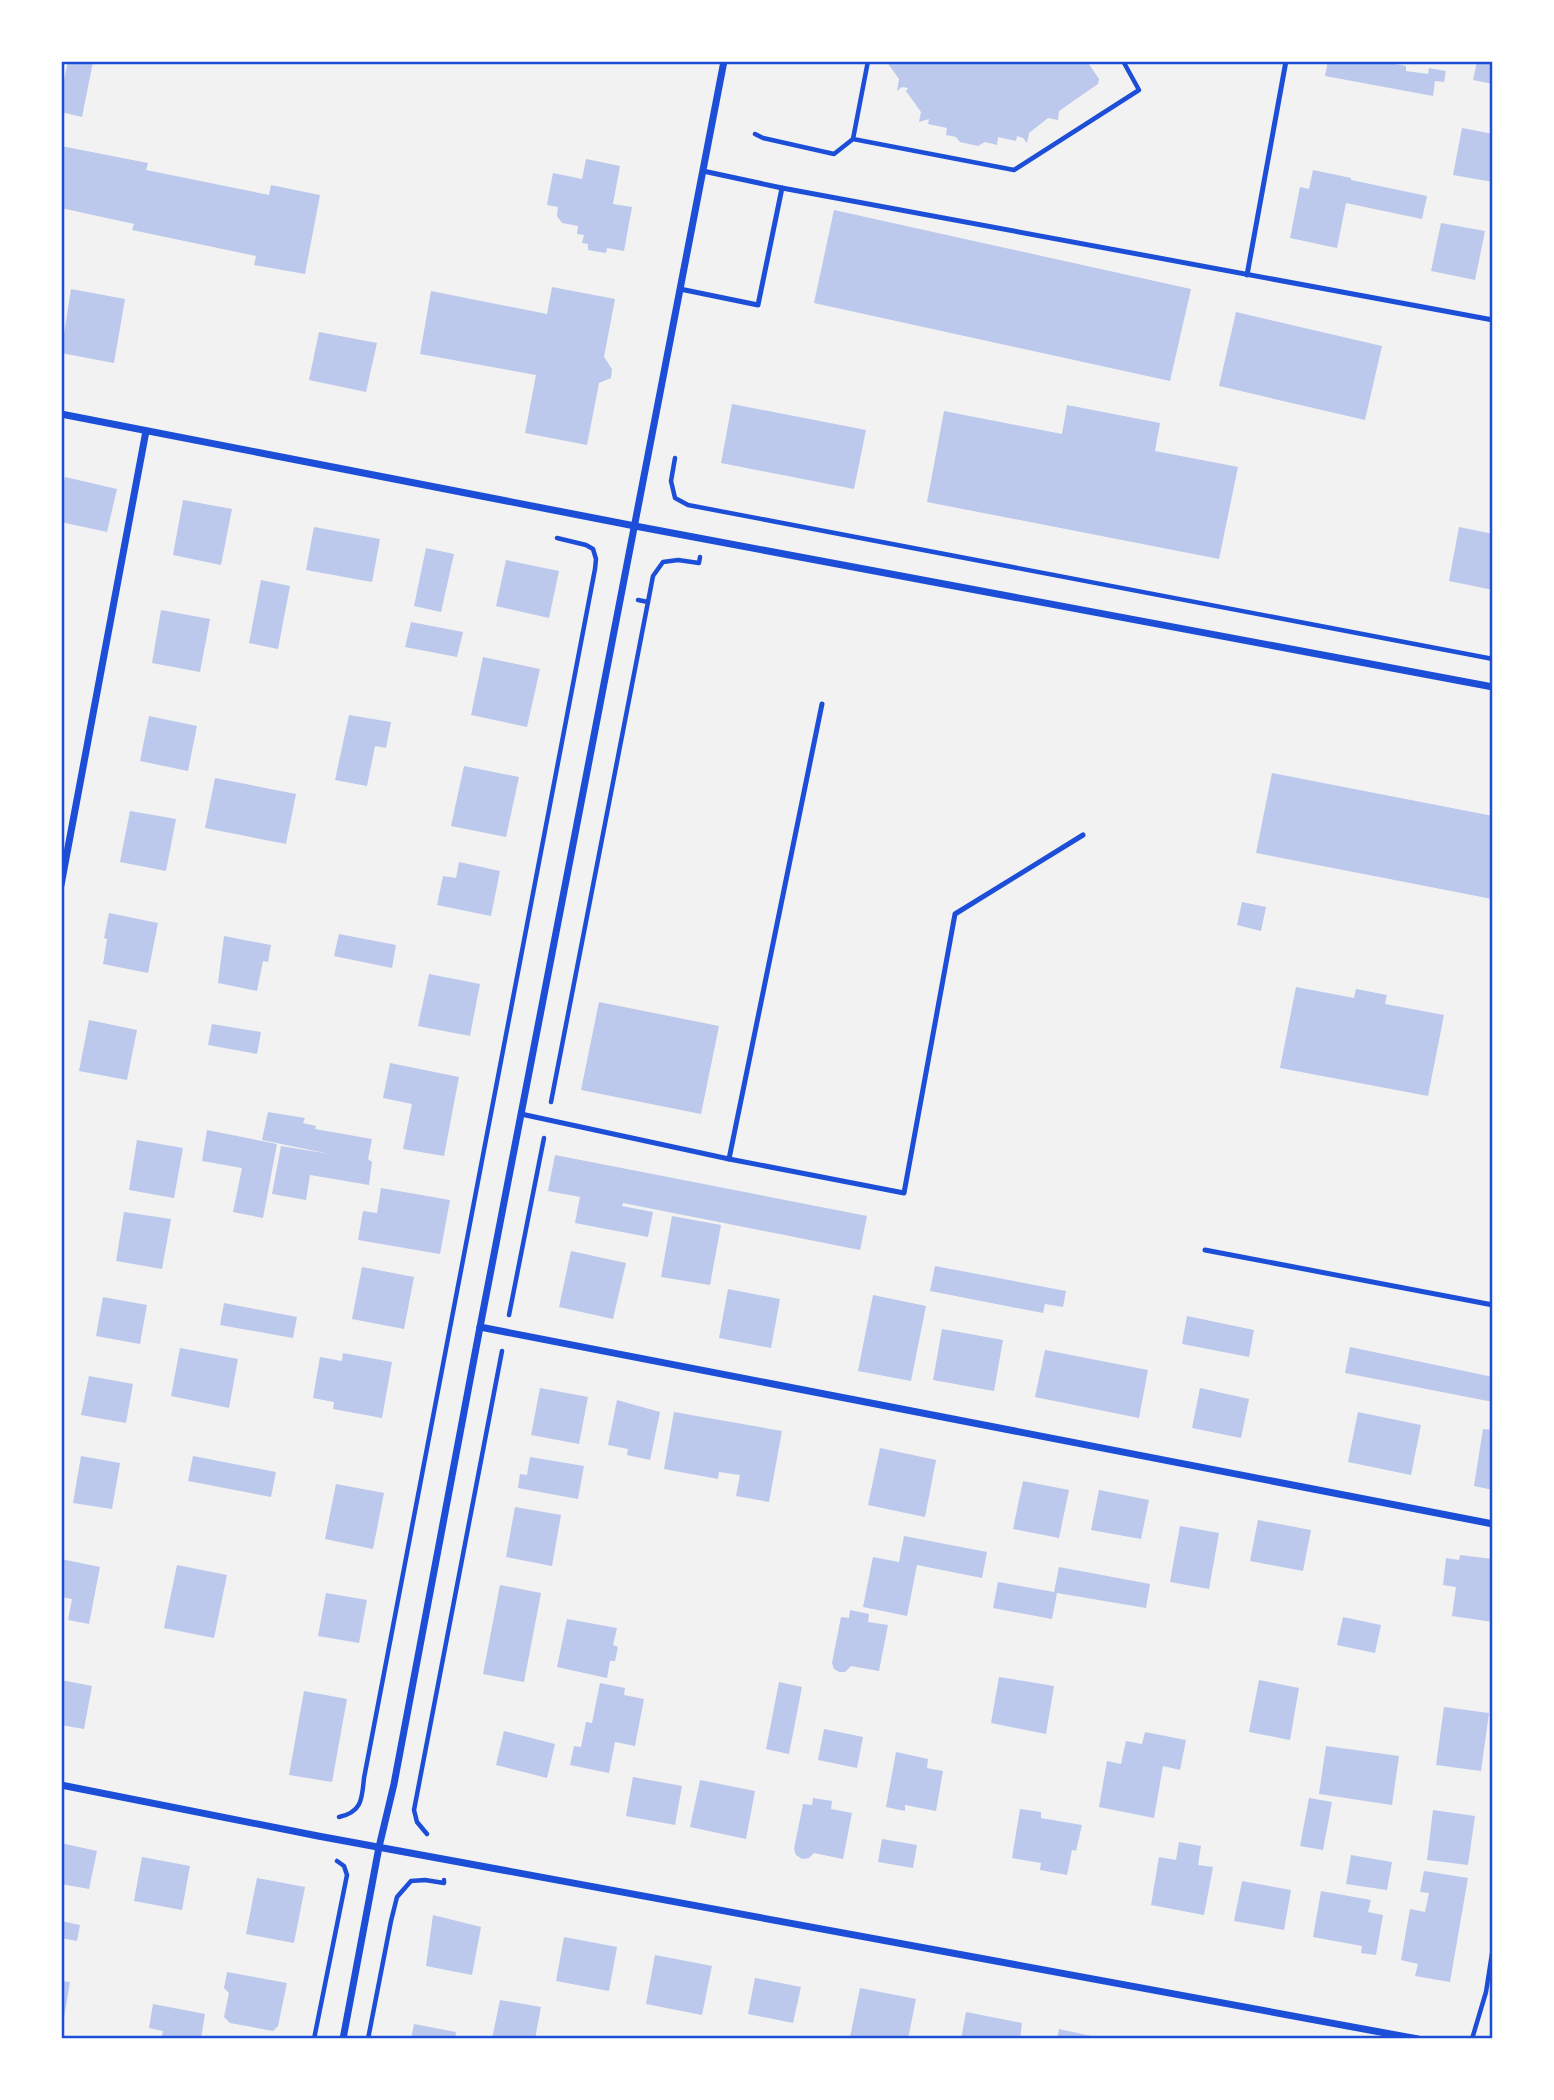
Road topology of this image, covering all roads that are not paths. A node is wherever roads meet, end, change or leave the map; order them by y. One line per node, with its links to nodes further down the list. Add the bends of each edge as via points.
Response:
1 (724, 61): 3 (street)
2 (1286, 61): 5 (lane)
3 (703, 171): 4 (lane); 6 (street)
4 (782, 188): 5 (lane); 6 (lane, via 758,305)
5 (1247, 275): 7 (lane)
6 (680, 289): 10 (street)
7 (1493, 320)
8 (61, 414): 9 (street)
9 (146, 431): 10 (street); 14 (street)
10 (635, 526): 11 (street); 15 (street)
11 (1493, 687)
12 (821, 704): 16 (lane)
13 (1083, 835): 16 (lane, via 955,914 904,1192)
14 (61, 885)
15 (521, 1114): 16 (lane); 19 (street)
16 (729, 1159)
17 (1205, 1250): 18 (lane)
18 (1493, 1305)
19 (480, 1327): 20 (street); 22 (street)
20 (1493, 1524)
21 (61, 1785): 22 (street)
22 (379, 1847): 23 (street); 24 (street)
23 (343, 2039)
24 (1418, 2039)

